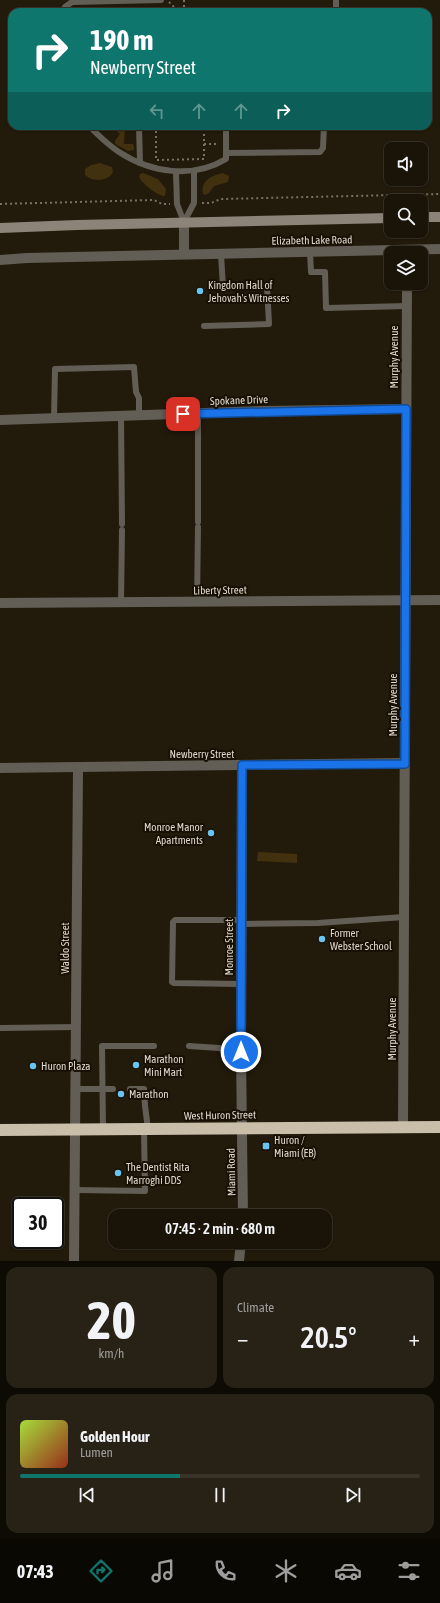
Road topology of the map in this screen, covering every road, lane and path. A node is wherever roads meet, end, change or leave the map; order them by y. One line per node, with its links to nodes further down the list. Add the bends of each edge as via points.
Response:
1 (161, 0): 2 (lane)
2 (72, 1): 4 (lane)
3 (170, 3): 5 (path)
4 (65, 8)
5 (175, 8)
6 (93, 130): 15 (lane, via 115,150)
7 (140, 130): 15 (lane)
8 (156, 130): 12 (path, via 156,160 204,159)
9 (203, 130): 12 (path)
10 (226, 130): 14 (lane)
11 (324, 130): 14 (lane, via 324,148 320,152)
12 (204, 144): 13 (path)
13 (212, 144)
14 (226, 153): 16 (lane, via 226,159 218,164)
15 (140, 163): 17 (lane)
16 (194, 171): 17 (lane); 19 (lane)
17 (176, 172): 21 (lane)
18 (440, 194): 19 (path, via 221,198 211,203)
19 (194, 203): 25 (lane)
20 (0, 204): 21 (path, via 154,200 162,204)
21 (176, 204): 25 (lane)
22 (428, 217): 23 (main road)
23 (440, 217)
24 (384, 218): 25 (main road, Elizabeth Lake Road)
25 (184, 222): 26 (main road, Elizabeth Lake Road); 31 (street)
26 (0, 228)
27 (440, 249): 28 (street, Elizabeth Lake Road)
28 (428, 250)
29 (384, 251): 30 (street, Elizabeth Lake Road)
30 (310, 252): 32 (street, Elizabeth Lake Road); 35 (lane, via 311,272 325,272 326,308)
31 (184, 254): 32 (street, Elizabeth Lake Road); 33 (street, Elizabeth Lake Road)
32 (221, 254): 36 (lane, via 223,287 267,286 269,324)
33 (0, 260)
34 (407, 290): 35 (street, Murphy Avenue)
35 (406, 306): 37 (street, Murphy Avenue)
36 (204, 326)
37 (406, 409): 38 (street, Spokane Drive); 43 (street, Murphy Avenue)
38 (198, 414): 40 (street, Spokane Drive); 45 (lane)
39 (121, 416): 40 (street, Spokane Drive); 41 (street, Spokane Drive); 47 (lane)
40 (139, 416): 41 (lane, via 134,367 55,369)
41 (54, 419): 42 (street, Spokane Drive)
42 (0, 420)
43 (406, 600): 44 (street, Liberty Street); 45 (street, Liberty Street); 48 (street, Murphy Avenue)
44 (440, 600)
45 (197, 602): 47 (street, Liberty Street)
46 (0, 603): 47 (street, Liberty Street)
47 (121, 603)
48 (405, 764): 49 (street, Newberry Street); 52 (street, Murphy Avenue)
49 (242, 765): 50 (street, Newberry Street); 53 (street, Monroe Street)
50 (78, 767): 51 (street, Newberry Street); 55 (street, Waldo Street)
51 (0, 768)
52 (404, 917): 53 (lane, via 318,923); 64 (street, Murphy Avenue)
53 (241, 922): 54 (street, Monroe Street); 54 (lane, via 175,920 172,982)
54 (241, 984): 59 (street, Monroe Street)
55 (77, 1027): 56 (lane); 60 (street, Waldo Street)
56 (1, 1028)
57 (154, 1046): 61 (lane, via 102,1046)
58 (189, 1046): 59 (lane)
59 (241, 1052): 66 (street, Monroe Street)
60 (76, 1089): 61 (lane); 67 (street, Waldo Street)
61 (103, 1089): 62 (lane); 68 (lane)
62 (113, 1089)
63 (130, 1089): 69 (lane, via 144,1089)
64 (403, 1127): 65 (highway, West Huron Street); 66 (highway, West Huron Street)
65 (440, 1127)
66 (241, 1128): 69 (highway, West Huron Street); 72 (street, Miami Road)
67 (76, 1129): 68 (highway, West Huron Street); 70 (highway, West Huron Street); 71 (street, Waldo Street)
68 (103, 1129): 69 (highway, West Huron Street)
69 (146, 1129): 71 (lane, via 145,1191)
70 (0, 1130)
71 (75, 1190): 74 (street, Waldo Street)
72 (243, 1209)
73 (241, 1249): 75 (street)
74 (74, 1261)
75 (239, 1261)

